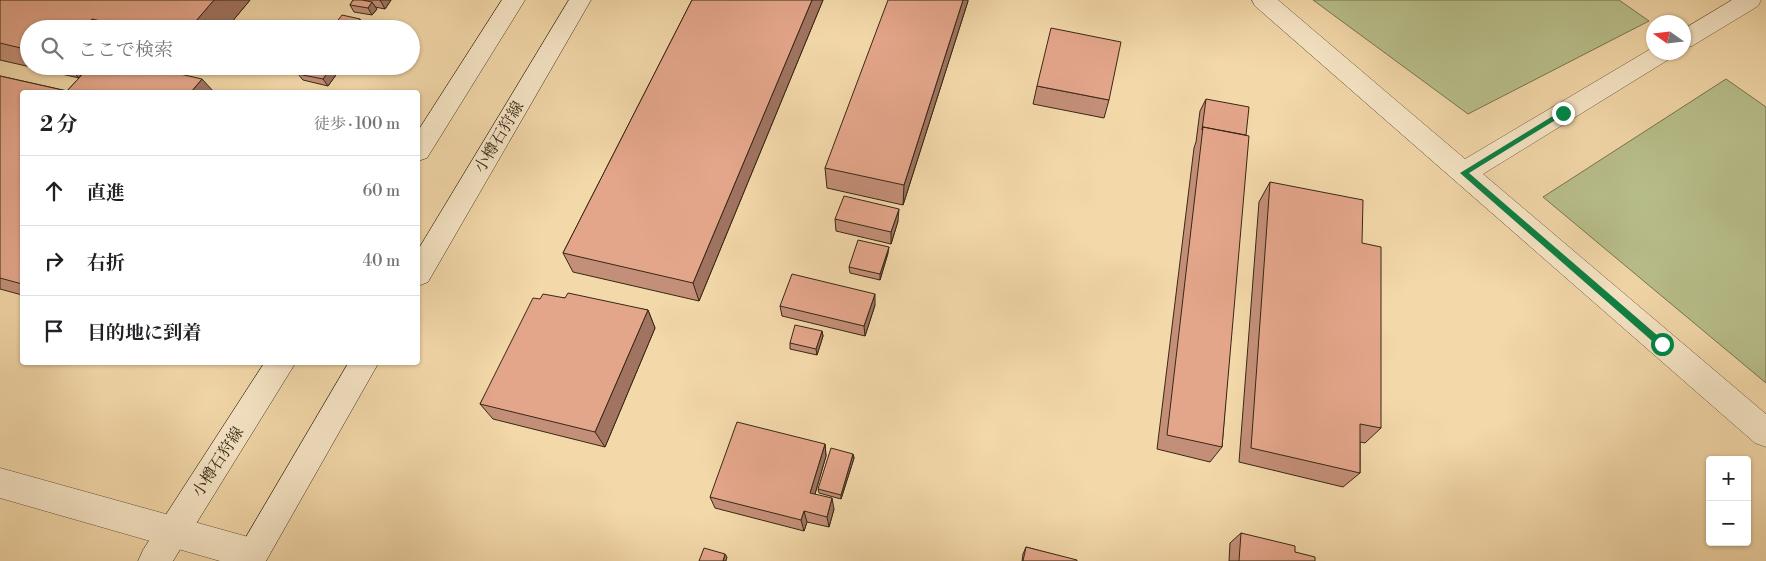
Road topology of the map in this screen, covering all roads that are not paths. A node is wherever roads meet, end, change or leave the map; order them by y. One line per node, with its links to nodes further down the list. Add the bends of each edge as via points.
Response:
1 (514, 0): 7 (street)
2 (580, 0): 9 (street, 小樽石狩線)
3 (1263, 0): 8 (street)
4 (1750, 0): 5 (street)
5 (1691, 36)
6 (1650, 60): 8 (street)
7 (420, 148)
8 (1463, 173): 12 (street)
9 (420, 271)
10 (280, 365): 14 (street, 小樽石狩線)
11 (363, 365): 15 (street)
12 (1766, 434)
13 (0, 484): 14 (street)
14 (172, 534): 15 (street); 16 (street, 小樽石狩線)
15 (250, 558)
16 (154, 561)

